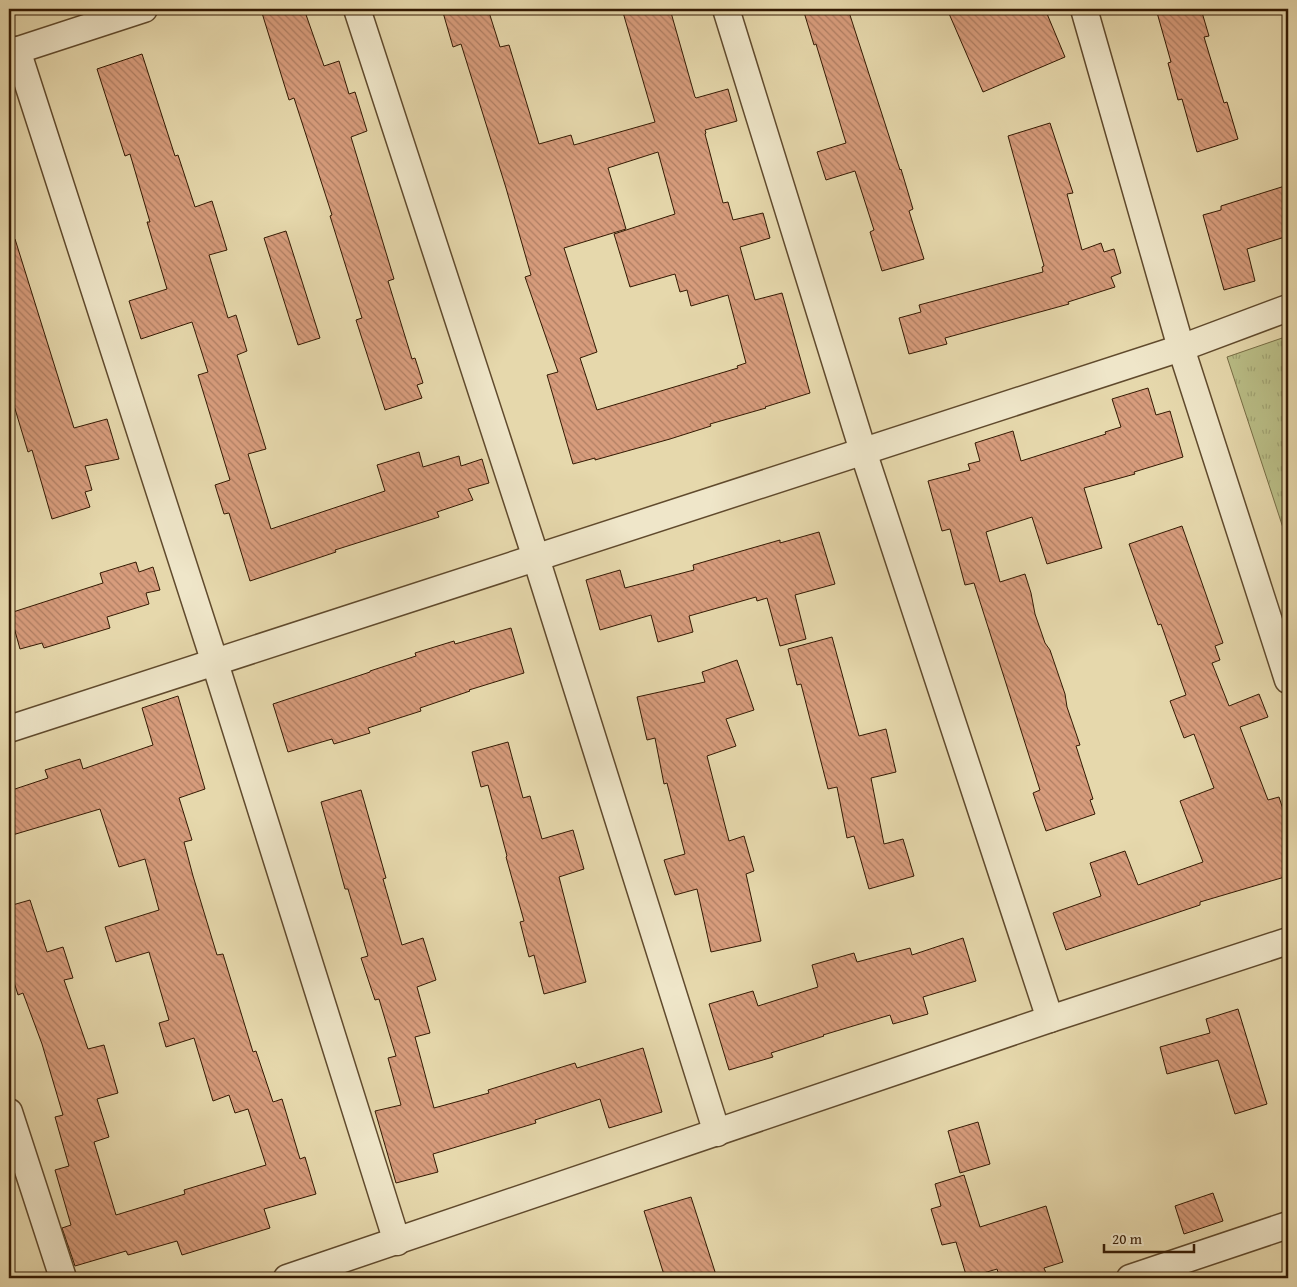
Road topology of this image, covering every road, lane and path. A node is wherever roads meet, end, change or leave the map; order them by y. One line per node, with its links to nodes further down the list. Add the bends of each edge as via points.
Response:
1 (144, 9): 5 (street)
2 (357, 9): 9 (street)
3 (726, 9): 8 (street)
4 (1084, 9): 7 (street)
5 (13, 52): 10 (street)
6 (1288, 308): 7 (street)
7 (1181, 348): 8 (street); 11 (street)
8 (863, 451): 9 (street); 14 (street)
9 (536, 558): 10 (street); 16 (street)
10 (214, 663): 12 (street); 18 (street)
11 (1288, 680)
12 (9, 729)
13 (1288, 941): 14 (street)
14 (1050, 1019): 16 (street)
15 (9, 1112): 19 (street)
16 (717, 1133): 18 (street)
17 (1288, 1225): 21 (street)
18 (397, 1242): 20 (street)
19 (63, 1278)
20 (287, 1278)
21 (1130, 1278)

